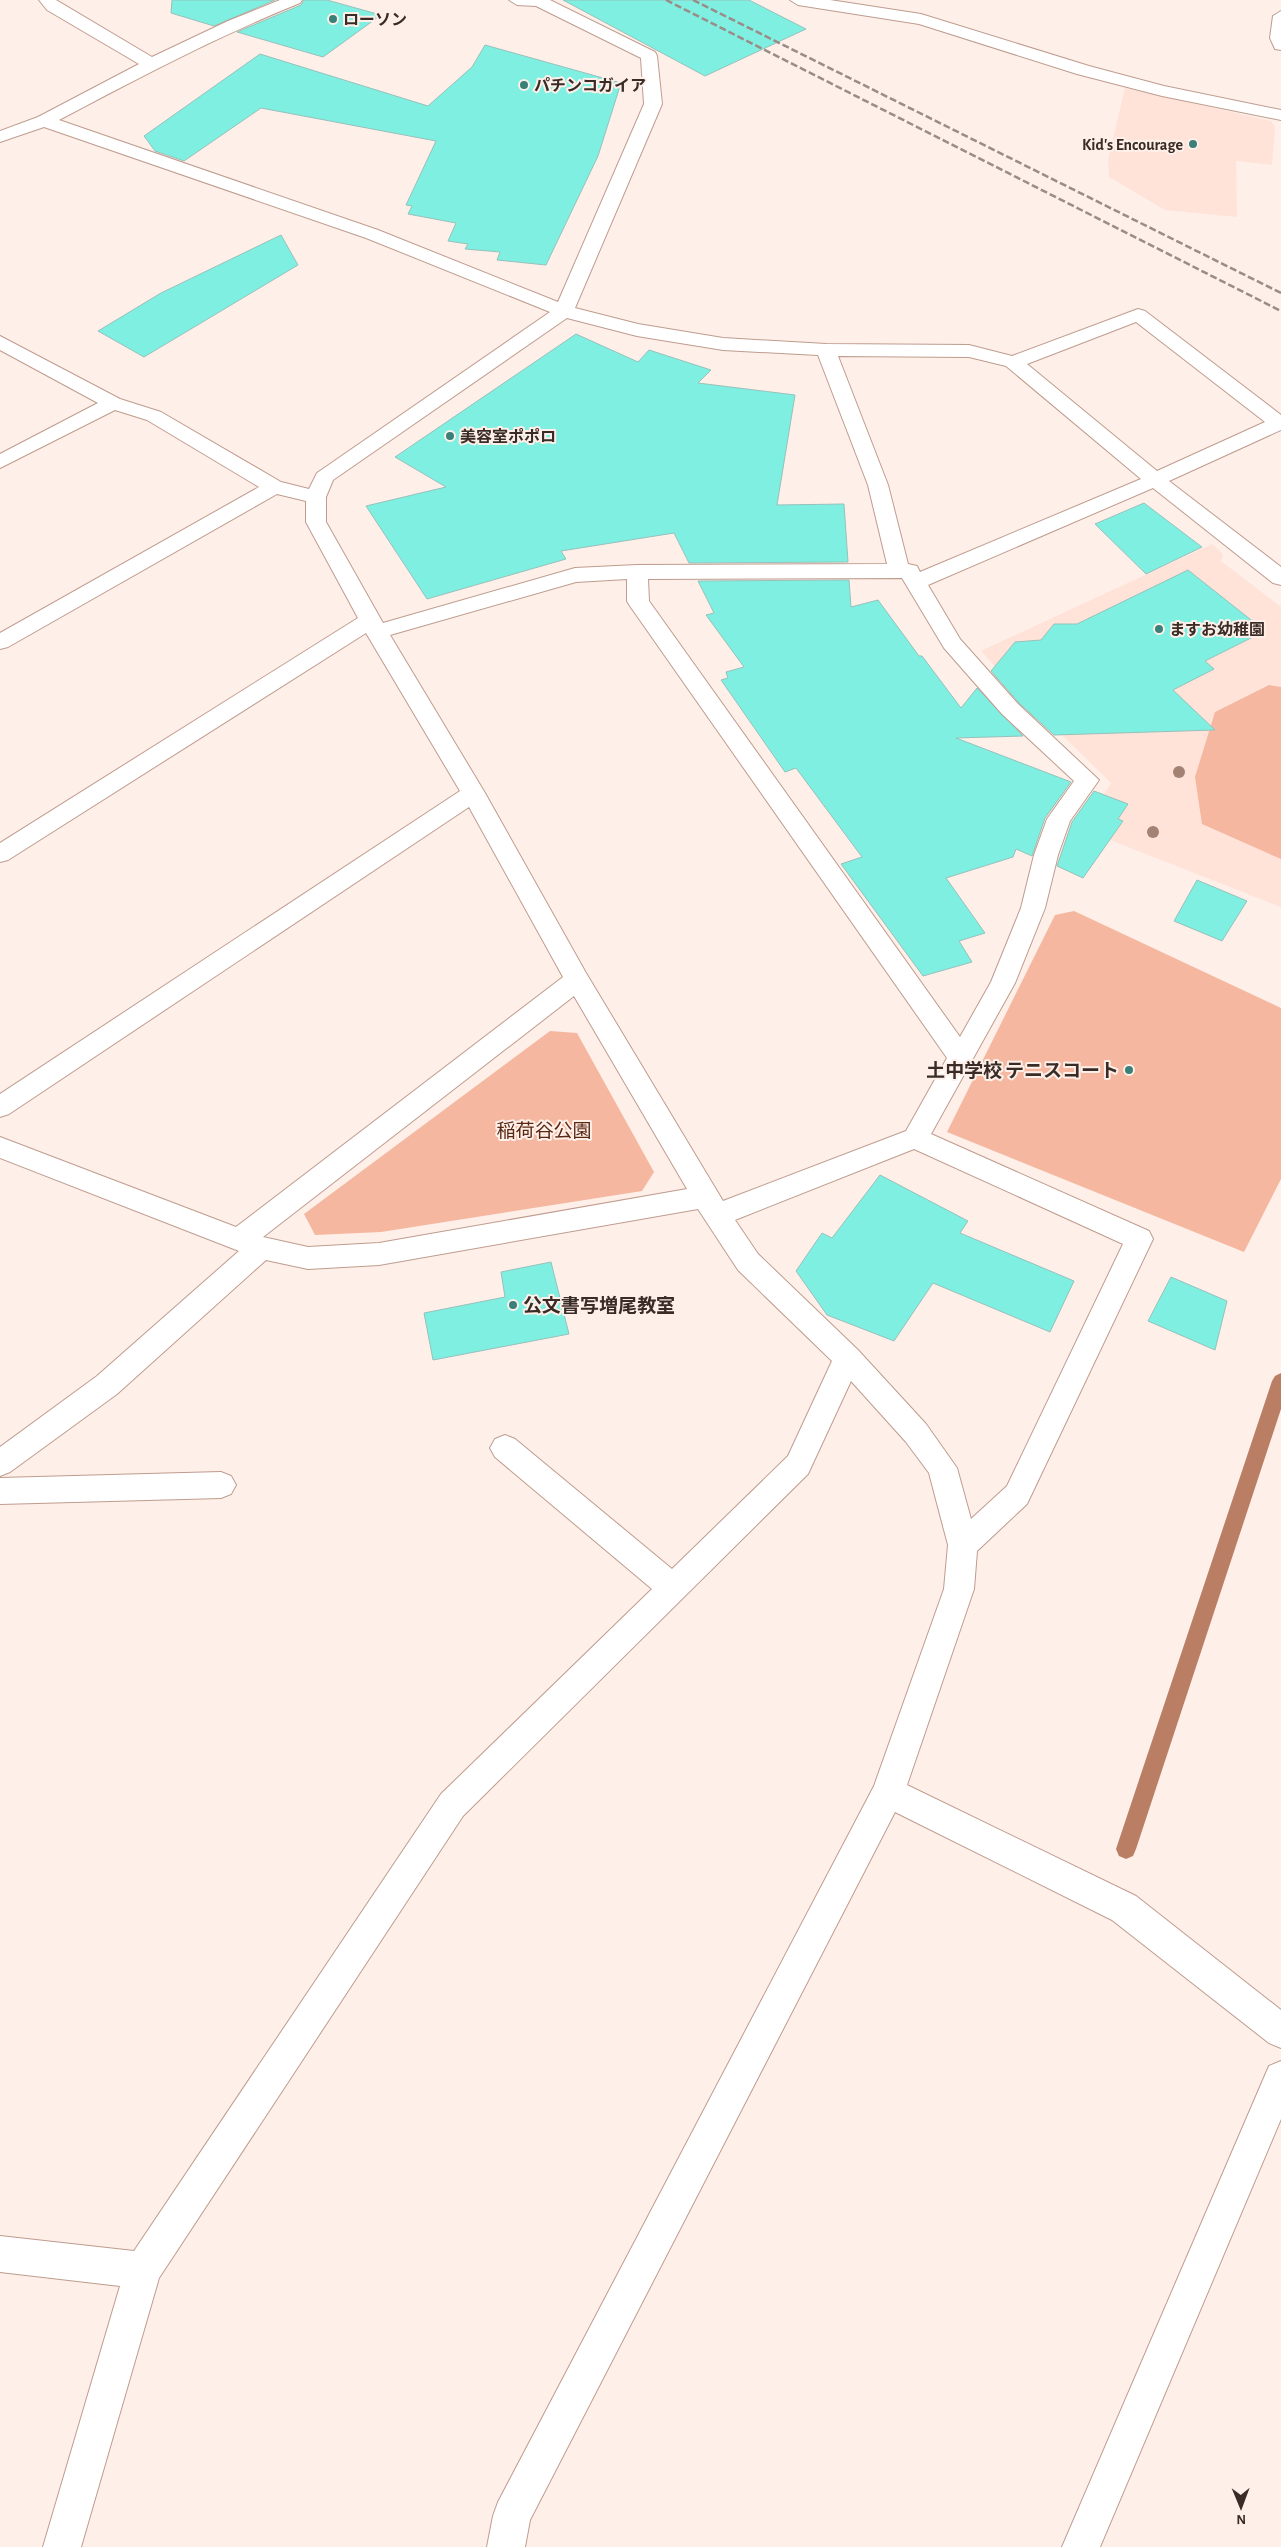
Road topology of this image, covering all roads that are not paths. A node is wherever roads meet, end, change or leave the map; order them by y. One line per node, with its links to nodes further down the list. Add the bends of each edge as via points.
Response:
1 (48, 0): 7 (street, via 53,7)
2 (294, 0): 7 (street, via 234,24)
3 (517, 0): 11 (street, via 539,1 649,56 653,104)
4 (798, 0): 8 (street, via 920,19 1083,70 1162,91)
5 (1281, 16): 6 (street, via 1278,38)
6 (1281, 45)
7 (151, 64): 9 (street)
8 (1281, 115)
9 (44, 121): 10 (street); 11 (street, via 372,234)
10 (0, 137)
11 (564, 311): 13 (street, via 637,330 723,344); 19 (street, via 324,477)
12 (0, 342): 15 (street)
13 (826, 350): 14 (street, via 969,351); 21 (street, via 878,486)
14 (1013, 362): 17 (street); 17 (street, via 1138,314 1279,423)
15 (113, 403): 16 (street); 18 (street, via 154,416)
16 (0, 462)
17 (1155, 480): 21 (street); 22 (street)
18 (274, 487): 19 (street); 24 (street)
19 (316, 497): 23 (street, via 316,522)
20 (636, 572): 21 (street); 23 (street, via 575,575); 28 (street, via 638,601)
21 (907, 577): 28 (street, via 952,643 1010,709 1087,780 1059,819 1033,908 1003,983)
22 (1281, 578)
23 (374, 626): 25 (street); 26 (street)
24 (0, 642)
25 (473, 793): 27 (street); 29 (street)
26 (0, 854)
27 (577, 980): 32 (street); 33 (street)
28 (961, 1058): 30 (street)
29 (0, 1107)
30 (916, 1138): 32 (street); 39 (street, via 1139,1239 1017,1495)
31 (0, 1147): 33 (street)
32 (711, 1206): 33 (street, via 380,1254 308,1258); 34 (street, via 748,1262)
33 (250, 1244): 36 (street, via 107,1385)
34 (848, 1358): 39 (street, via 916,1433 942,1468); 40 (street, via 798,1465)
35 (505, 1448): 40 (street)
36 (0, 1463)
37 (221, 1485): 38 (street)
38 (0, 1491)
39 (963, 1545): 41 (street, via 959,1590)
40 (672, 1587): 45 (street, via 452,1805)
41 (888, 1792): 42 (street, via 1124,1908); 47 (street, via 512,2516)
42 (1281, 2031)
43 (1281, 2078): 48 (street)
44 (0, 2254): 45 (street)
45 (143, 2270): 46 (street)
46 (62, 2547)
47 (506, 2547)
48 (1081, 2547)

